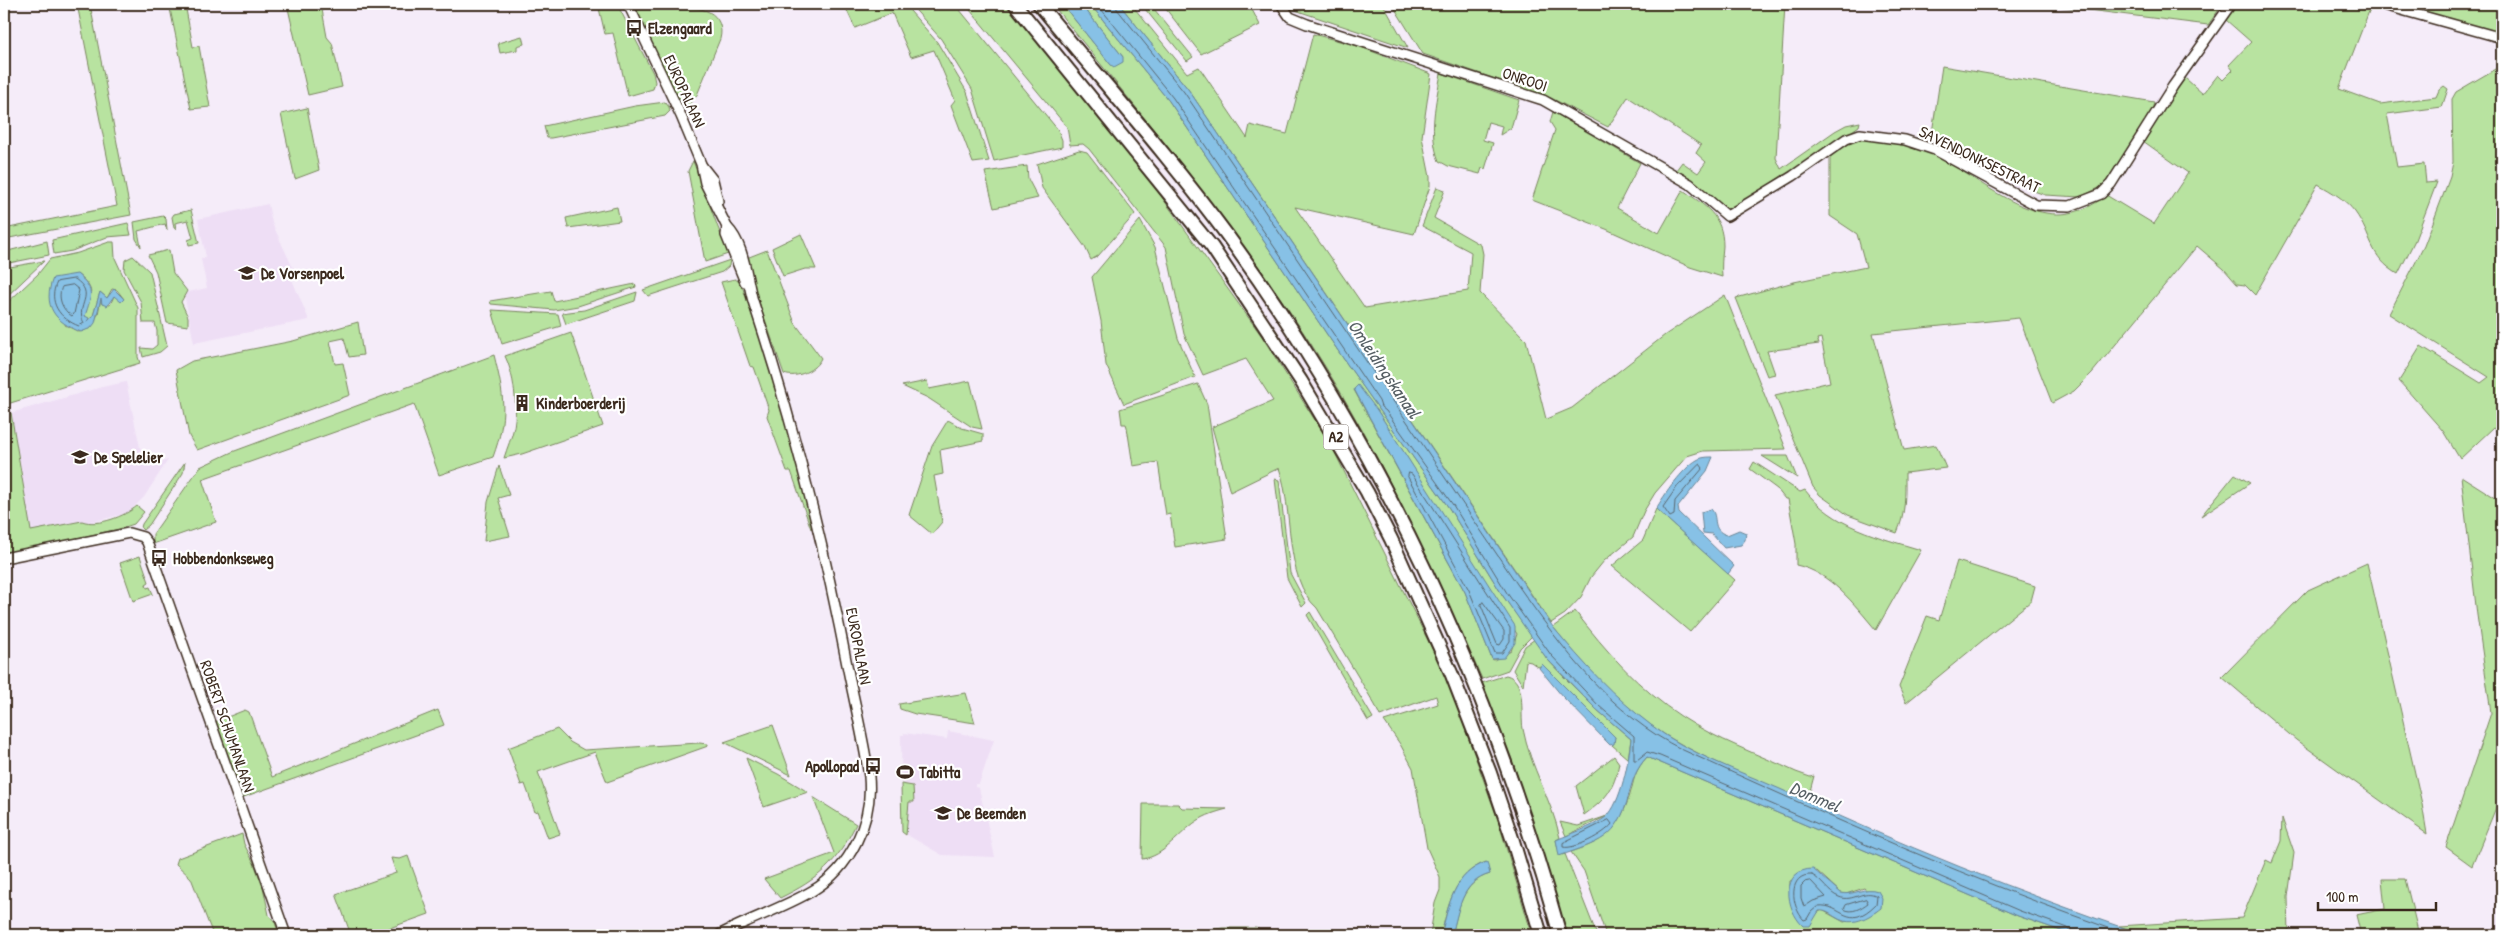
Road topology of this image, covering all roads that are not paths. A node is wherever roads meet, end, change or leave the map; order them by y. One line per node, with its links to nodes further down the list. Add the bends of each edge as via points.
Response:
1 (628, 4): 11 (street, EUROPALAAN, via 701,164 713,180 720,211 737,242 821,534 870,788 865,824 849,856 830,878 812,891)
2 (1015, 4): 12 (highway, A2, via 1212,247 1301,381 1367,492 1409,578 1472,728 1513,841)
3 (1040, 4): 13 (highway, A2, via 1151,137 1228,237 1347,419 1407,529 1468,665 1532,836)
4 (1281, 4): 8 (street, ONROOI, via 1290,17 1543,100 1690,184)
5 (2231, 4): 8 (street, SAVENDONKSESTRAAT, via 2173,86 2111,184 2089,200 2070,206 2036,205 1935,150 1906,140 1860,134 1846,139 1794,176)
6 (2380, 4): 7 (street)
7 (2502, 38)
8 (1727, 216)
9 (4, 558): 10 (street, ROBERT SCHUMANLAAN, via 135,533 143,537 150,548)
10 (286, 935)
11 (718, 935)
12 (1541, 935)
13 (1560, 935)

